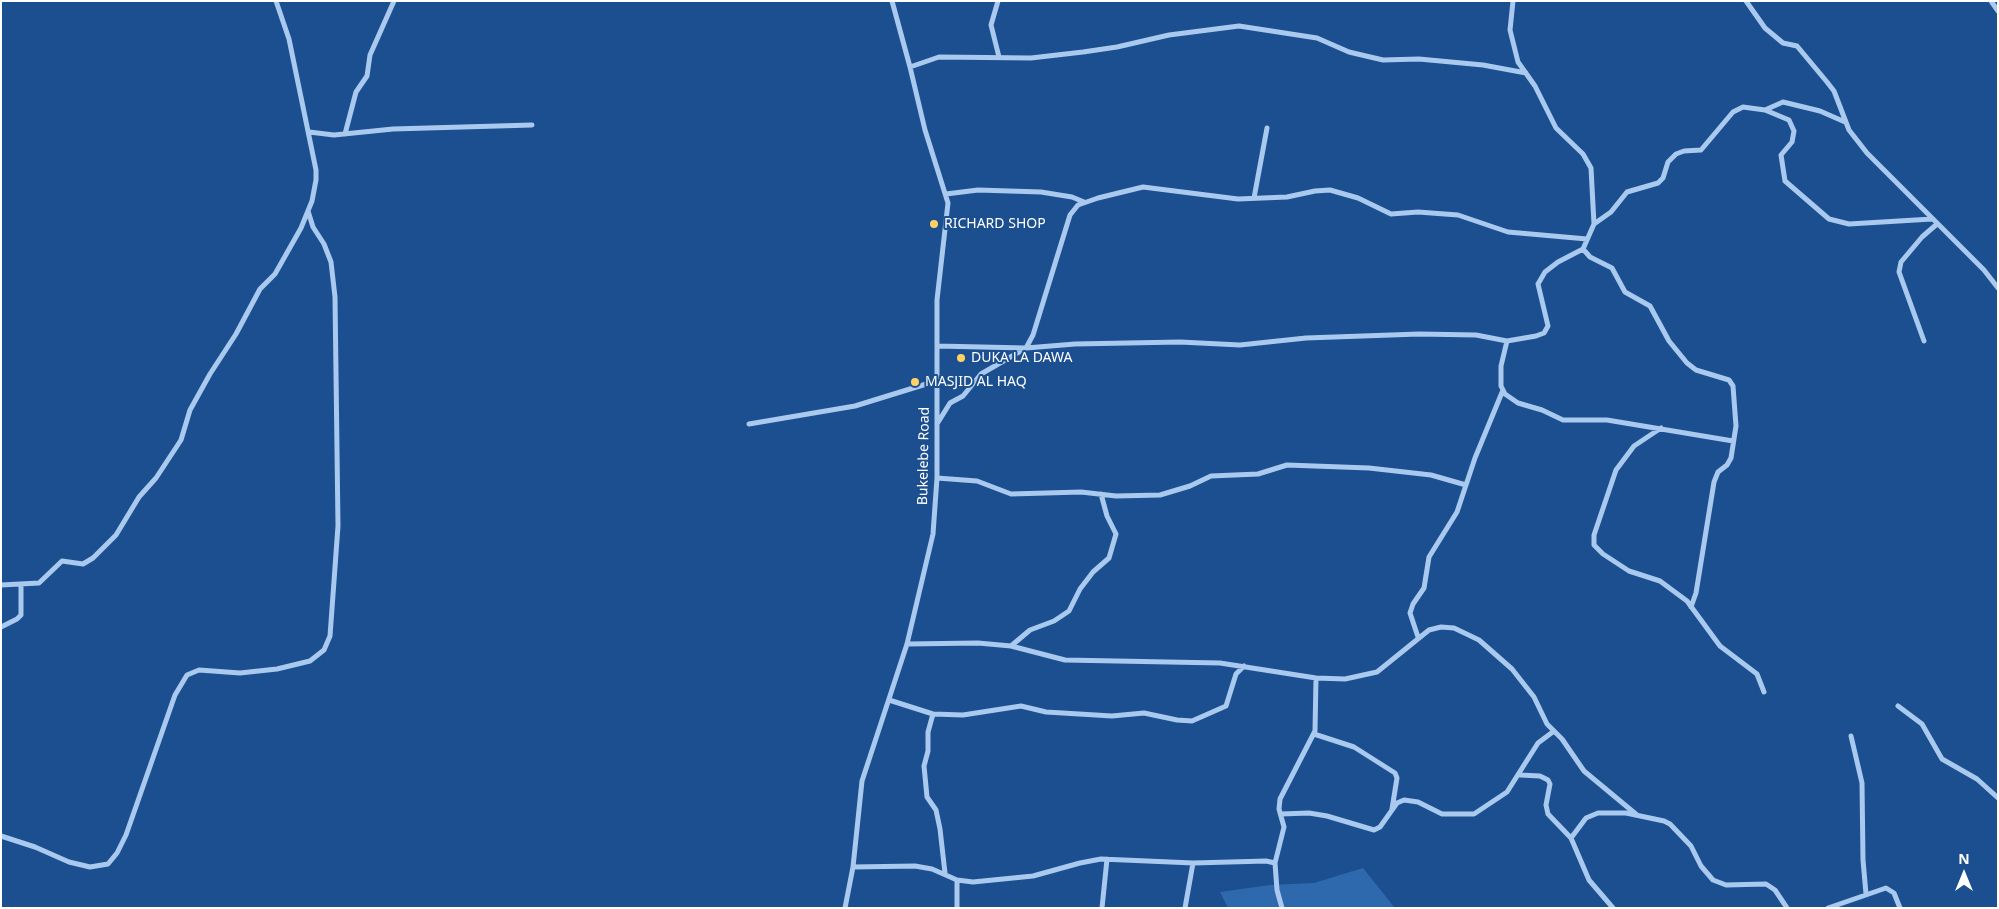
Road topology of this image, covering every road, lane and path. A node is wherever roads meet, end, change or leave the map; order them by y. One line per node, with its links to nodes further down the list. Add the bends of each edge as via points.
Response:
1 (276, 1): 16 (street, via 289,39)
2 (394, 1): 17 (street, via 370,56 367,76 356,92)
3 (892, 1): 10 (street, Bukelebe Road)
4 (998, 1): 9 (street, via 991,25)
5 (1513, 1): 11 (street, via 1510,30 1516,58)
6 (1746, 1): 13 (street, via 1765,28 1783,42 1796,46 1827,82 1834,91)
7 (1991, 1): 8 (street)
8 (1998, 11)
9 (999, 57): 10 (street, via 939,57); 11 (street, via 1031,58 1099,50 1168,35 1239,26 1316,38 1349,52 1383,60 1418,59)
10 (910, 67): 18 (street, Bukelebe Road, via 925,130)
11 (1526, 73): 23 (street, via 1556,128 1589,162 1593,180)
12 (1765, 110): 13 (street, via 1784,102 1820,111); 22 (street, via 1790,120 1794,131 1792,142 1781,154 1784,181 1829,218 1849,224); 23 (street, via 1743,107 1734,112 1701,150 1676,154 1668,162 1658,183 1632,189 1611,212)
13 (1845, 122): 22 (street, via 1867,153)
14 (532, 125): 17 (street, via 393,129)
15 (1267, 128): 19 (street)
16 (309, 132): 17 (street); 21 (street, via 316,180)
17 (345, 134)
18 (946, 194): 20 (street, via 978,190 1041,192); 30 (street, Bukelebe Road, via 947,218 937,300)
19 (1254, 198): 20 (street, via 1186,194 1143,187); 25 (street, via 1330,190 1358,198 1391,214 1451,214 1508,232)
20 (1084, 202): 31 (street, via 1073,210 1067,224 1033,335)
21 (308, 211): 41 (street, via 274,274 260,289 192,405 182,440 139,497 116,535 88,562 77,565 62,561 43,581); 62 (street, via 329,256 336,297 338,526 330,636 324,650 310,661 277,669 240,673 199,670 187,675 175,695 126,835 108,864 90,867 68,862)
22 (1932, 219): 24 (street)
23 (1594, 224): 25 (street)
24 (1937, 224): 27 (street); 29 (street, via 1901,262 1899,272)
25 (1587, 239): 26 (street)
26 (1583, 249): 28 (street, via 1553,264 1540,279 1547,330); 37 (street, via 1610,266 1625,292 1650,306 1669,341 1687,363 1696,370 1731,382 1736,420)
27 (1998, 288)
28 (1507, 341): 31 (street, via 1476,335 1420,334 1306,338 1240,346 1180,342); 33 (street, via 1501,366)
29 (1924, 341)
30 (937, 346): 31 (street); 32 (street, Bukelebe Road)
31 (1026, 348): 35 (street, via 981,374 963,396 950,403)
32 (936, 381): 34 (street, via 855,406); 35 (street, Bukelebe Road)
33 (1503, 390): 36 (street, via 1518,403 1563,420 1607,420); 39 (street)
34 (749, 424)
35 (937, 424): 38 (street, Bukelebe Road)
36 (1661, 428): 37 (street); 43 (street, via 1634,446 1616,470 1593,541 1603,554 1629,571 1660,581)
37 (1733, 440): 43 (street, via 1729,463 1718,472 1714,482 1698,585)
38 (937, 478): 40 (street, via 977,481 1011,494); 46 (street, Bukelebe Road, via 933,534)
39 (1466, 485): 40 (street, via 1431,475 1369,468 1287,465 1258,474 1211,476 1163,495); 45 (street, via 1454,518 1429,557 1424,588 1412,607 1411,620)
40 (1101, 494): 47 (street, via 1116,534 1110,558 1093,572 1069,611 1030,630)
41 (21, 584): 42 (street); 44 (street, via 21,615)
42 (1, 585)
43 (1691, 607): 50 (street, via 1720,646 1757,674)
44 (1, 627)
45 (1418, 637): 49 (street, via 1374,673); 54 (street, via 1441,627 1462,630 1479,640 1521,679)
46 (906, 644): 47 (street, via 969,642); 51 (street, Bukelebe Road)
47 (1011, 646): 48 (street, via 1074,661)
48 (1244, 666): 49 (street); 53 (street, via 1236,674 1226,706 1192,721 1144,713 1112,716 1046,712 1021,706 963,715)
49 (1316, 678): 55 (street)
50 (1764, 692)
51 (889, 700): 53 (street); 67 (street, Bukelebe Road, via 862,781)
52 (1898, 706): 58 (street, via 1922,724 1942,759 1977,779)
53 (933, 714): 68 (street, via 924,766 927,798 936,810 940,829)
54 (1554, 730): 57 (street, via 1538,743); 61 (street, via 1584,771)
55 (1314, 734): 59 (street, via 1354,747 1395,773); 60 (street, via 1280,799)
56 (1851, 736): 70 (street, via 1862,783)
57 (1520, 775): 59 (street, via 1507,792 1474,814 1442,814 1408,800 1400,801); 63 (street, via 1548,780 1548,814)
58 (1998, 798)
59 (1392, 810): 60 (street, via 1374,830 1327,816)
60 (1281, 814): 66 (street, via 1284,826)
61 (1637, 815): 63 (street, via 1593,814 1582,822); 77 (street, via 1670,824 1693,849 1713,880 1726,885 1766,884 1775,890)
62 (1, 836)
63 (1571, 838): 76 (street, via 1589,880)
64 (1107, 860): 65 (street); 69 (street, via 1080,863 1033,876 992,881); 73 (street)
65 (1193, 862): 66 (street); 74 (street)
66 (1275, 862): 75 (street)
67 (853, 867): 68 (street, via 915,866); 71 (street, Bukelebe Road)
68 (945, 874): 69 (street)
69 (957, 880): 72 (street)
70 (1866, 894): 78 (street); 79 (street, via 1890,890)
71 (845, 908)
72 (957, 908)
73 (1102, 908)
74 (1185, 908)
75 (1282, 908)
76 (1613, 908)
77 (1787, 908)
78 (1828, 908)
79 (1900, 908)

